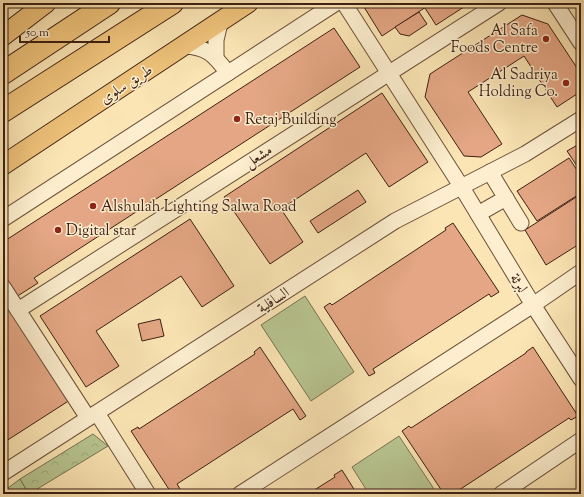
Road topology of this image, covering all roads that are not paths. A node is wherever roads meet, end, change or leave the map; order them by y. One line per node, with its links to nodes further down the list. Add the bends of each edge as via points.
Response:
1 (35, 3): 10 (main road)
2 (46, 3): 12 (main road)
3 (109, 3): 16 (highway)
4 (172, 3): 19 (highway)
5 (248, 3): 11 (main road, طريق سلوى)
6 (336, 3): 17 (street)
7 (344, 3): 18 (street, لبرثة)
8 (499, 3): 18 (street, مشعل)
9 (555, 3): 13 (street)
10 (3, 22)
11 (220, 23): 14 (main road, طريق سلوى); 15 (street)
12 (3, 36)
13 (581, 43)
14 (184, 46): 15 (street, via 201,48); 21 (main road, طريق سلوى)
15 (216, 57): 17 (street)
16 (3, 73)
17 (228, 73): 26 (street)
18 (389, 73): 23 (street, لبرثة); 31 (street, مشعل)
19 (3, 112)
20 (581, 119): 22 (street, via 525,154)
21 (3, 165)
22 (490, 172): 23 (street); 24 (street)
23 (461, 186): 25 (street, لبرثة); 33 (street, السافلية, via 395,221)
24 (506, 198): 25 (street); 27 (street)
25 (478, 214): 30 (street, لبرثة)
26 (3, 219)
27 (521, 223)
28 (581, 272): 30 (street)
29 (3, 287): 31 (street)
30 (533, 305): 32 (street, لبرثة); 37 (street)
31 (18, 310): 33 (street)
32 (581, 378)
33 (93, 416): 35 (street, السافلية); 36 (street)
34 (581, 440): 38 (street)
35 (3, 473)
36 (148, 494)
37 (240, 494)
38 (501, 494)

